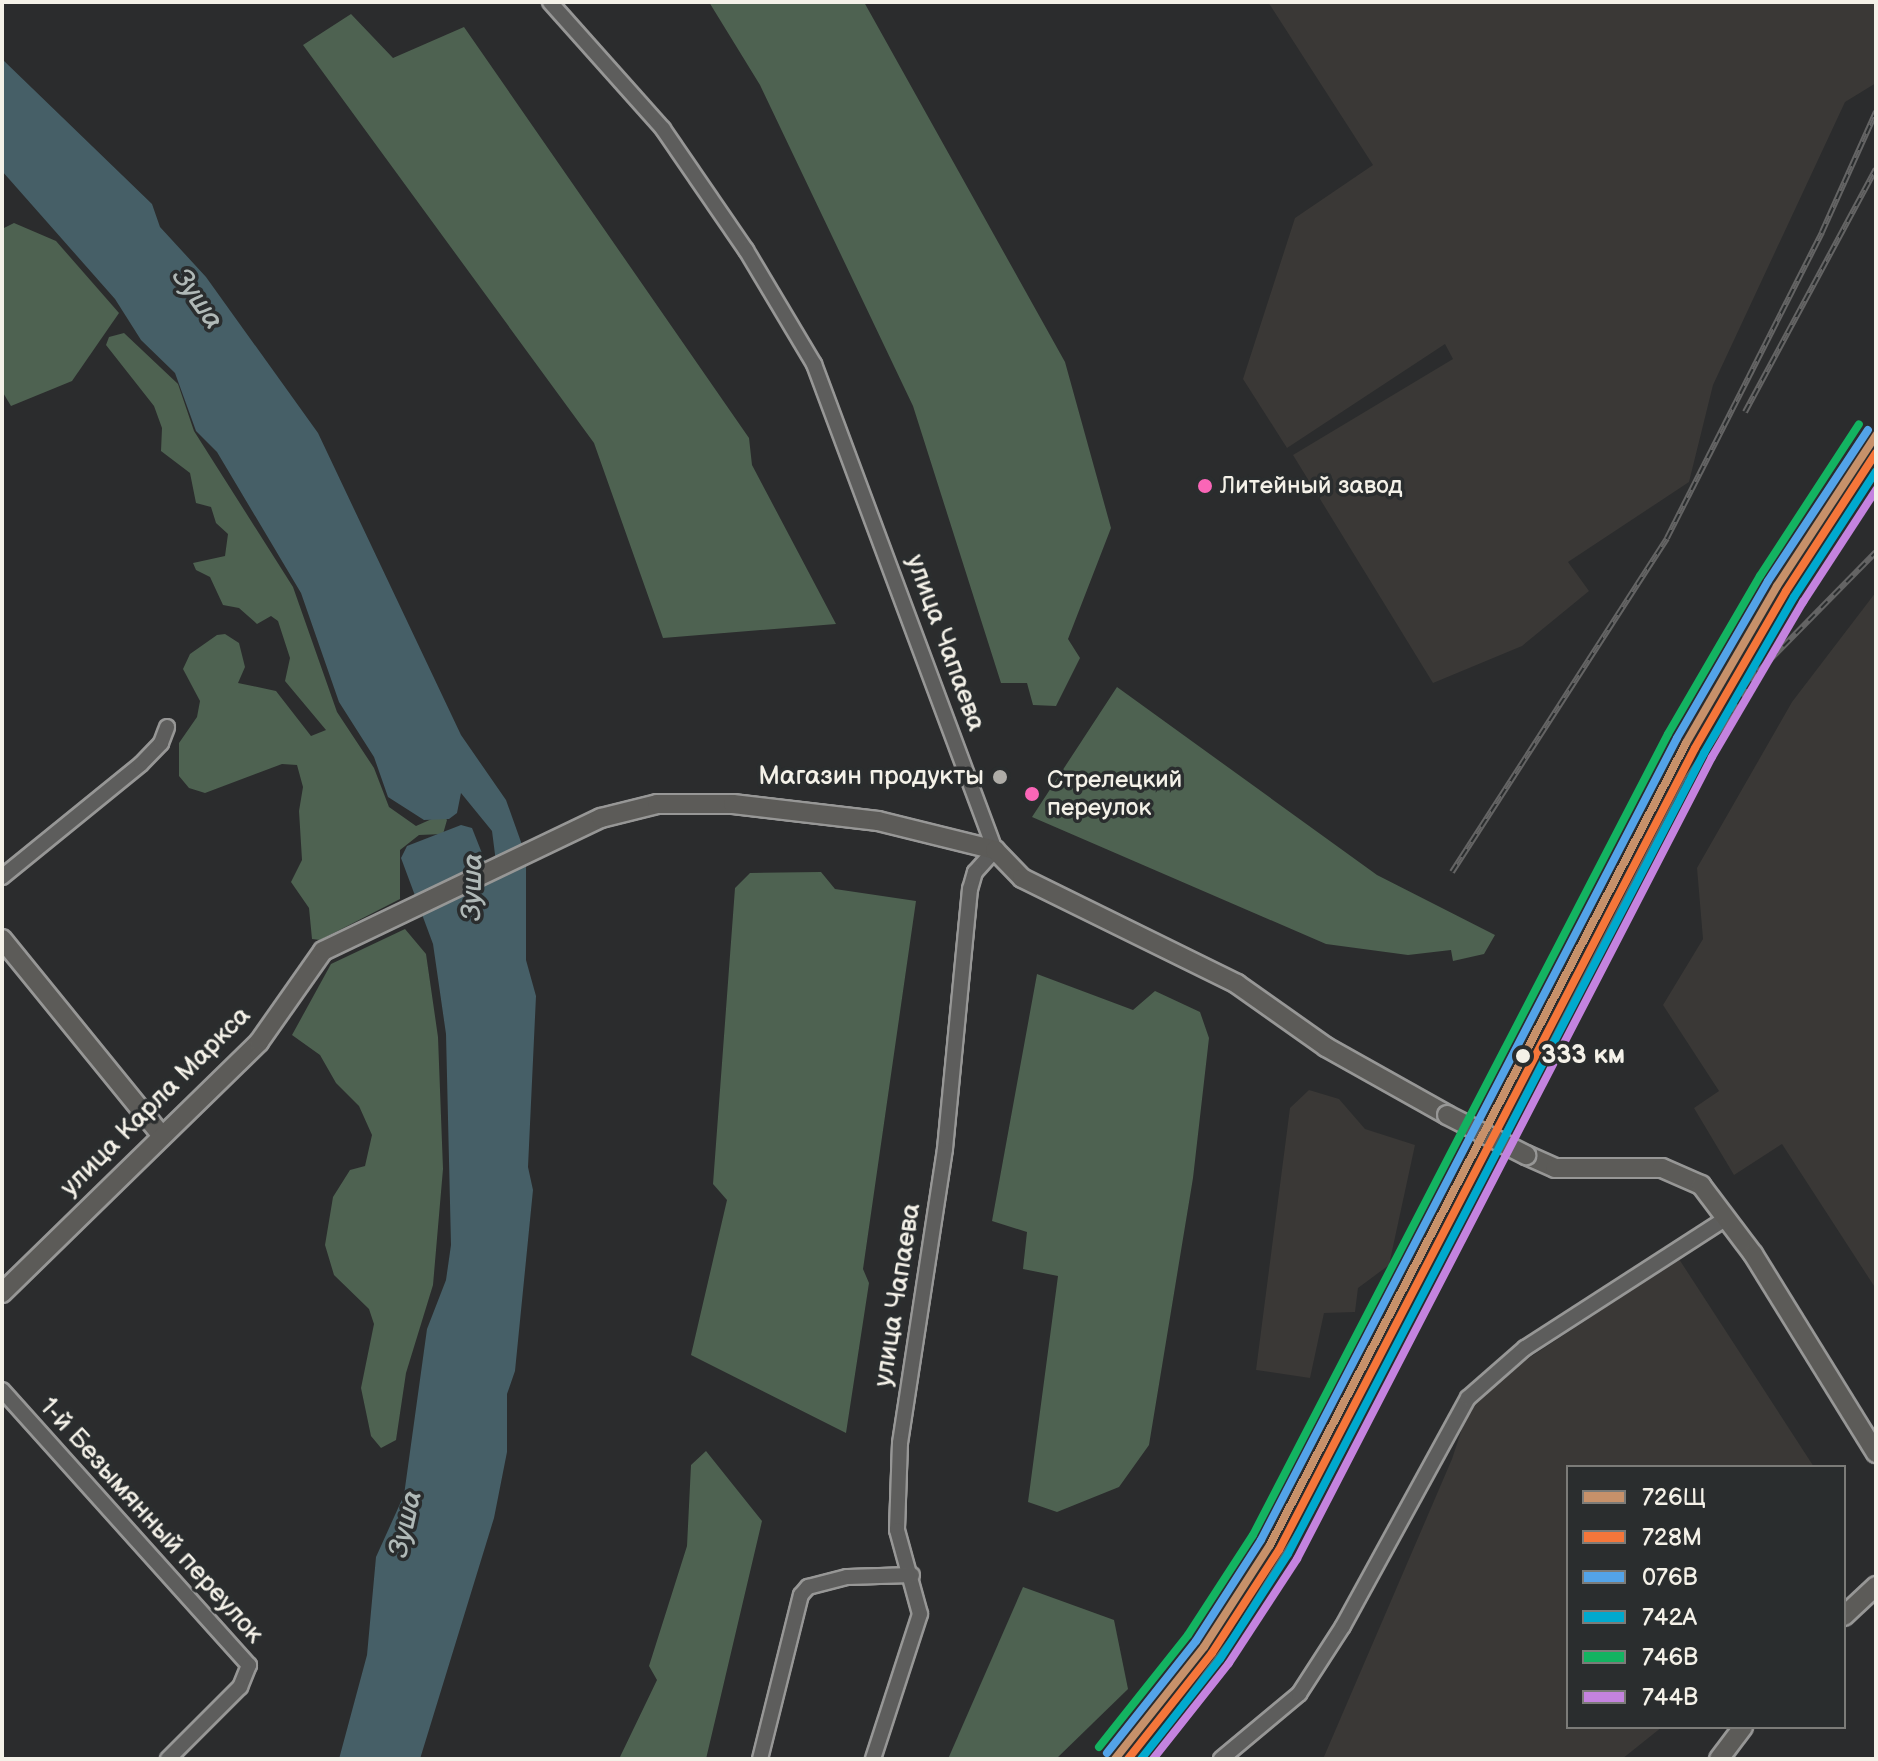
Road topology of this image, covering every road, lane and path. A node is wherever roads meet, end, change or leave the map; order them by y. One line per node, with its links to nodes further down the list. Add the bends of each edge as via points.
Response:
1 (550, 2): 3 (street, улица Чапаева, via 663,129 746,250 814,364)
2 (167, 727): 4 (street, via 161,743 141,764)
3 (995, 850): 6 (main road, улица Карла Маркса, via 878,821 686,801 601,818 337,942 312,962 259,1042); 7 (main road, bridge, via 1022,878 1237,984 1326,1047 1526,1155 1555,1168 1675,1171 1701,1185); 11 (street, улица Чапаева, via 975,872 970,889 945,1149 900,1443 895,1505)
4 (2, 877)
5 (2, 939): 6 (main road)
6 (162, 1136): 8 (main road, улица Карла Маркса)
7 (1727, 1218): 10 (main road); 18 (street, via 1525,1348 1468,1398 1343,1626 1299,1694)
8 (2, 1293)
9 (2, 1390): 15 (street, 1-й Безымянный переулок, via 249,1665 240,1687)
10 (1876, 1453)
11 (911, 1574): 16 (street, via 847,1577 808,1587 801,1595); 17 (street, улица Чапаева, via 920,1614)
12 (1876, 1586): 13 (main road)
13 (1846, 1614)
14 (1742, 1729): 19 (main road)
15 (168, 1759)
16 (760, 1759)
17 (873, 1759)
18 (1221, 1759)
19 (1719, 1759)

